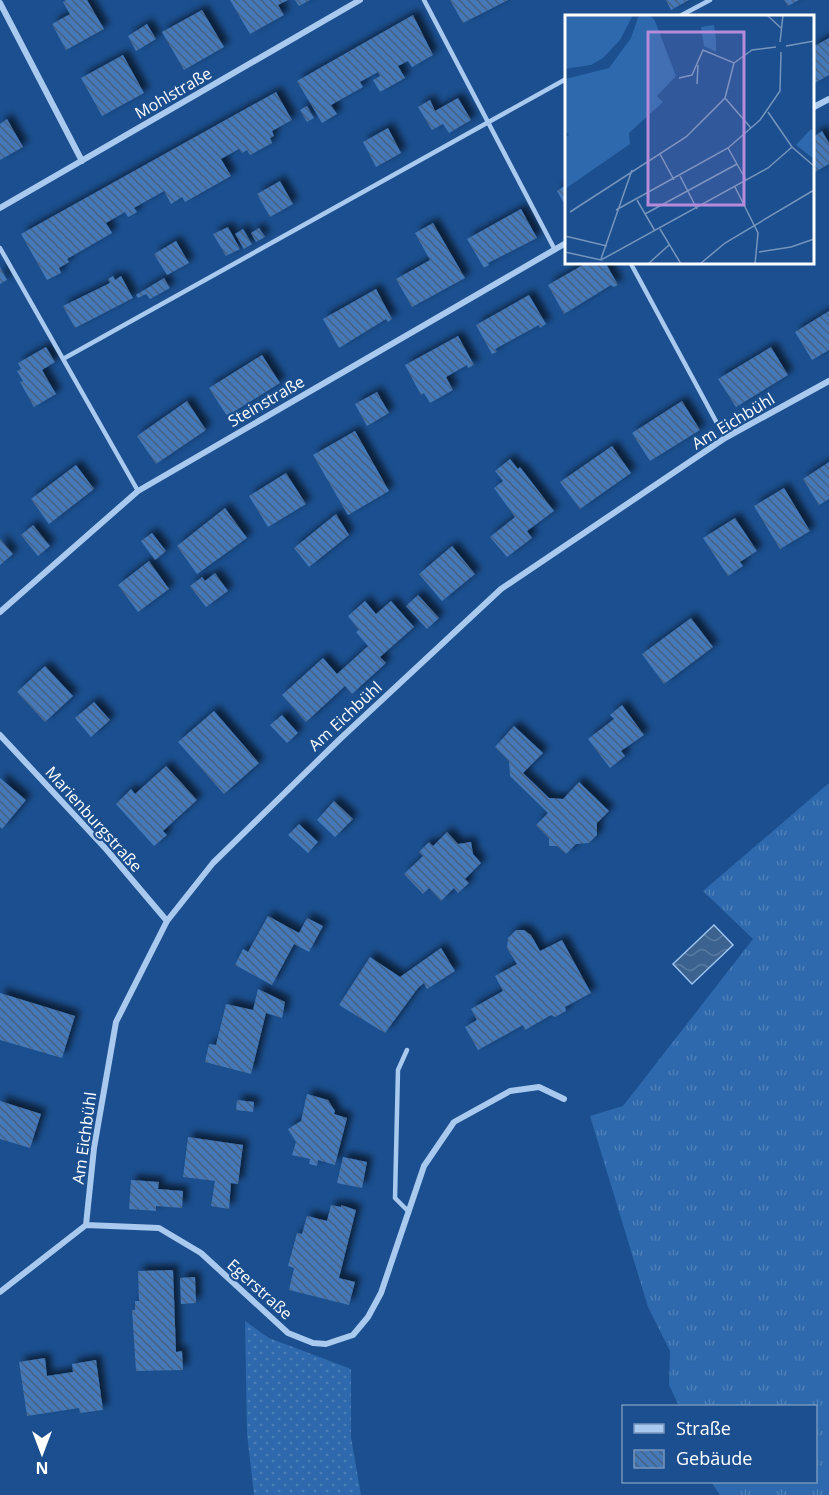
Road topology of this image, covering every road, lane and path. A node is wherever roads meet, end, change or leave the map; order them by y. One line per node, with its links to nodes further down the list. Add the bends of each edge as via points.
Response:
1 (360, 0): 10 (street, Mohlstraße)
2 (424, 0): 9 (lane)
3 (710, 0): 5 (lane)
4 (0, 3): 10 (street)
5 (682, 15)
6 (565, 80): 9 (lane)
7 (829, 99): 8 (street)
8 (814, 107)
9 (488, 122): 14 (lane); 16 (lane)
10 (82, 161): 11 (street, Mohlstraße)
11 (0, 208)
12 (565, 244): 14 (street, Steinstraße)
13 (0, 248): 16 (lane)
14 (555, 250): 19 (street, Steinstraße)
15 (631, 264): 18 (lane)
16 (63, 358): 19 (lane)
17 (829, 381): 18 (street, Am Eichbühl)
18 (725, 438): 22 (street, Am Eichbühl, via 501,589 213,863)
19 (138, 491): 20 (street, Steinstraße)
20 (0, 612)
21 (0, 735): 22 (street, Marienburgstraße)
22 (167, 921): 26 (street, Am Eichbühl, via 116,1022 94,1148)
23 (407, 1050): 25 (lane, via 398,1070 395,1198)
24 (564, 1099): 25 (street, Egerstraße, via 538,1087 510,1091 454,1122 424,1166)
25 (407, 1210): 26 (street, Egerstraße, via 381,1293 368,1317 353,1335 326,1344 288,1333 201,1253 159,1228)
26 (86, 1225): 27 (street)
27 (0, 1292)

